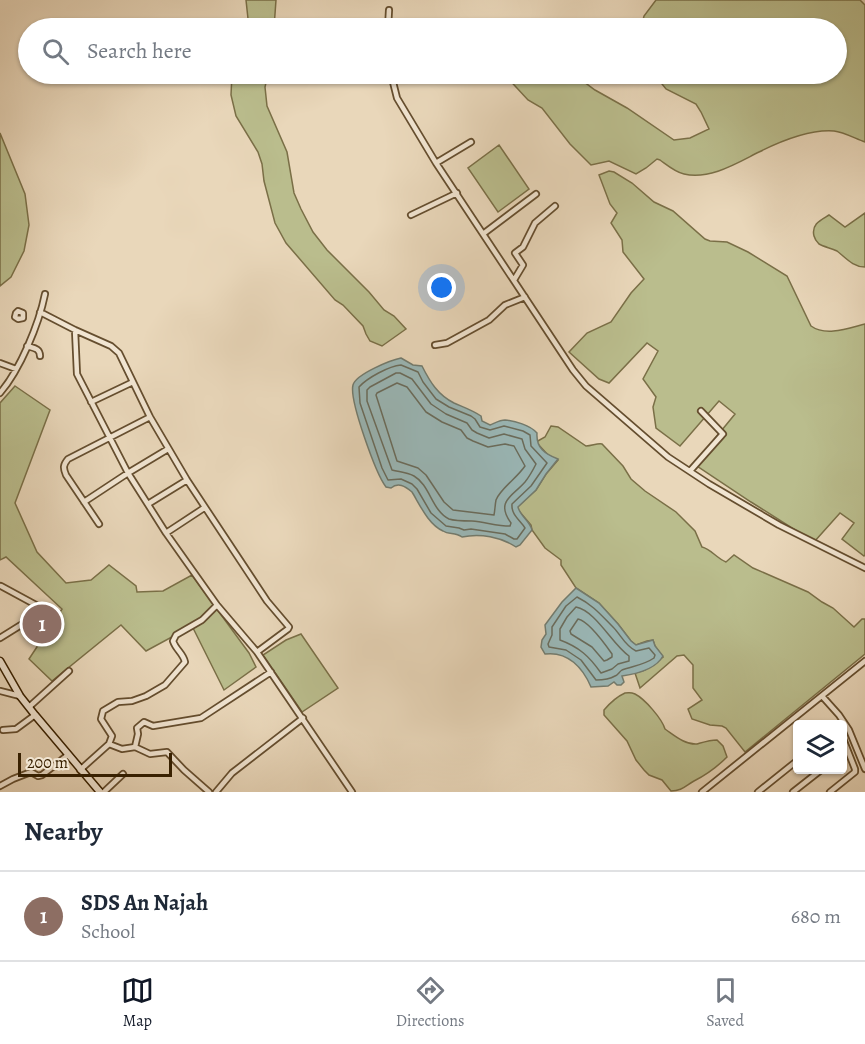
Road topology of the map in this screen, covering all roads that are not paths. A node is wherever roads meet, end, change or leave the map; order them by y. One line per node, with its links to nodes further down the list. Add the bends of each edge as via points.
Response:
1 (389, 10): 2 (street)
2 (389, 18)
3 (394, 84): 5 (street, via 397,98)
4 (471, 142): 5 (street)
5 (436, 163): 6 (street)
6 (457, 193): 9 (street); 10 (street)
7 (536, 194): 10 (street)
8 (555, 206): 11 (street, via 535,223 515,253 523,265)
9 (411, 214)
10 (483, 234): 11 (street)
11 (514, 279): 13 (street)
12 (45, 294): 14 (street)
13 (525, 297): 18 (street, via 505,305 489,320 447,343); 30 (street, via 586,386 668,457)
14 (40, 312): 16 (street); 17 (street)
15 (23, 318): 16 (street)
16 (36, 324): 19 (street)
17 (75, 330): 23 (street, via 116,349); 25 (street, via 76,370)
18 (435, 345)
19 (27, 346): 20 (street, via 38,350); 22 (street)
20 (40, 356)
21 (0, 363): 22 (street)
22 (16, 369): 24 (street)
23 (134, 382): 25 (street); 27 (street)
24 (0, 393)
25 (91, 402): 28 (street)
26 (701, 411): 30 (street, via 723,435)
27 (150, 417): 28 (street); 29 (street)
28 (109, 438): 31 (street); 33 (street, via 64,464 66,475)
29 (168, 449): 31 (street); 32 (street)
30 (690, 471): 39 (street, via 779,525)
31 (128, 473): 33 (street); 34 (street)
32 (187, 480): 34 (street); 35 (street)
33 (84, 502): 36 (street)
34 (148, 504): 37 (street)
35 (204, 508): 37 (street); 43 (street, via 289,627)
36 (99, 524)
37 (166, 533): 41 (street)
38 (865, 560): 39 (street)
39 (862, 567)
40 (1, 586): 42 (street, via 39,610)
41 (217, 605): 43 (street); 55 (street, via 202,620 176,634 175,648 185,662 165,685 103,711 101,719 112,736)
42 (0, 638)
43 (257, 652): 47 (street)
44 (0, 661): 49 (main road)
45 (865, 661): 50 (street)
46 (69, 671): 51 (street)
47 (271, 672): 53 (street); 56 (street, via 201,718 153,726 144,722 137,728)
48 (0, 691): 49 (street)
49 (20, 696): 51 (main road)
50 (822, 696): 60 (street, via 849,730); 69 (street)
51 (29, 707): 52 (main road)
52 (35, 715): 54 (street, via 16,729); 58 (main road)
53 (303, 718): 67 (street, via 232,773); 68 (street)
54 (3, 730)
55 (109, 744): 56 (street, via 122,749); 61 (street)
56 (135, 747): 66 (street, via 150,754 167,752)
57 (848, 748): 72 (street, via 855,772)
58 (68, 755): 61 (main road); 64 (street, via 42,775 31,772)
59 (793, 764): 70 (street)
60 (865, 769)
61 (80, 770): 65 (main road)
62 (123, 774): 65 (street)
63 (816, 774): 71 (street)
64 (0, 786)
65 (102, 792)
66 (209, 792)
67 (216, 792)
68 (352, 792)
69 (702, 792)
70 (758, 792)
71 (793, 792)
72 (830, 792)

